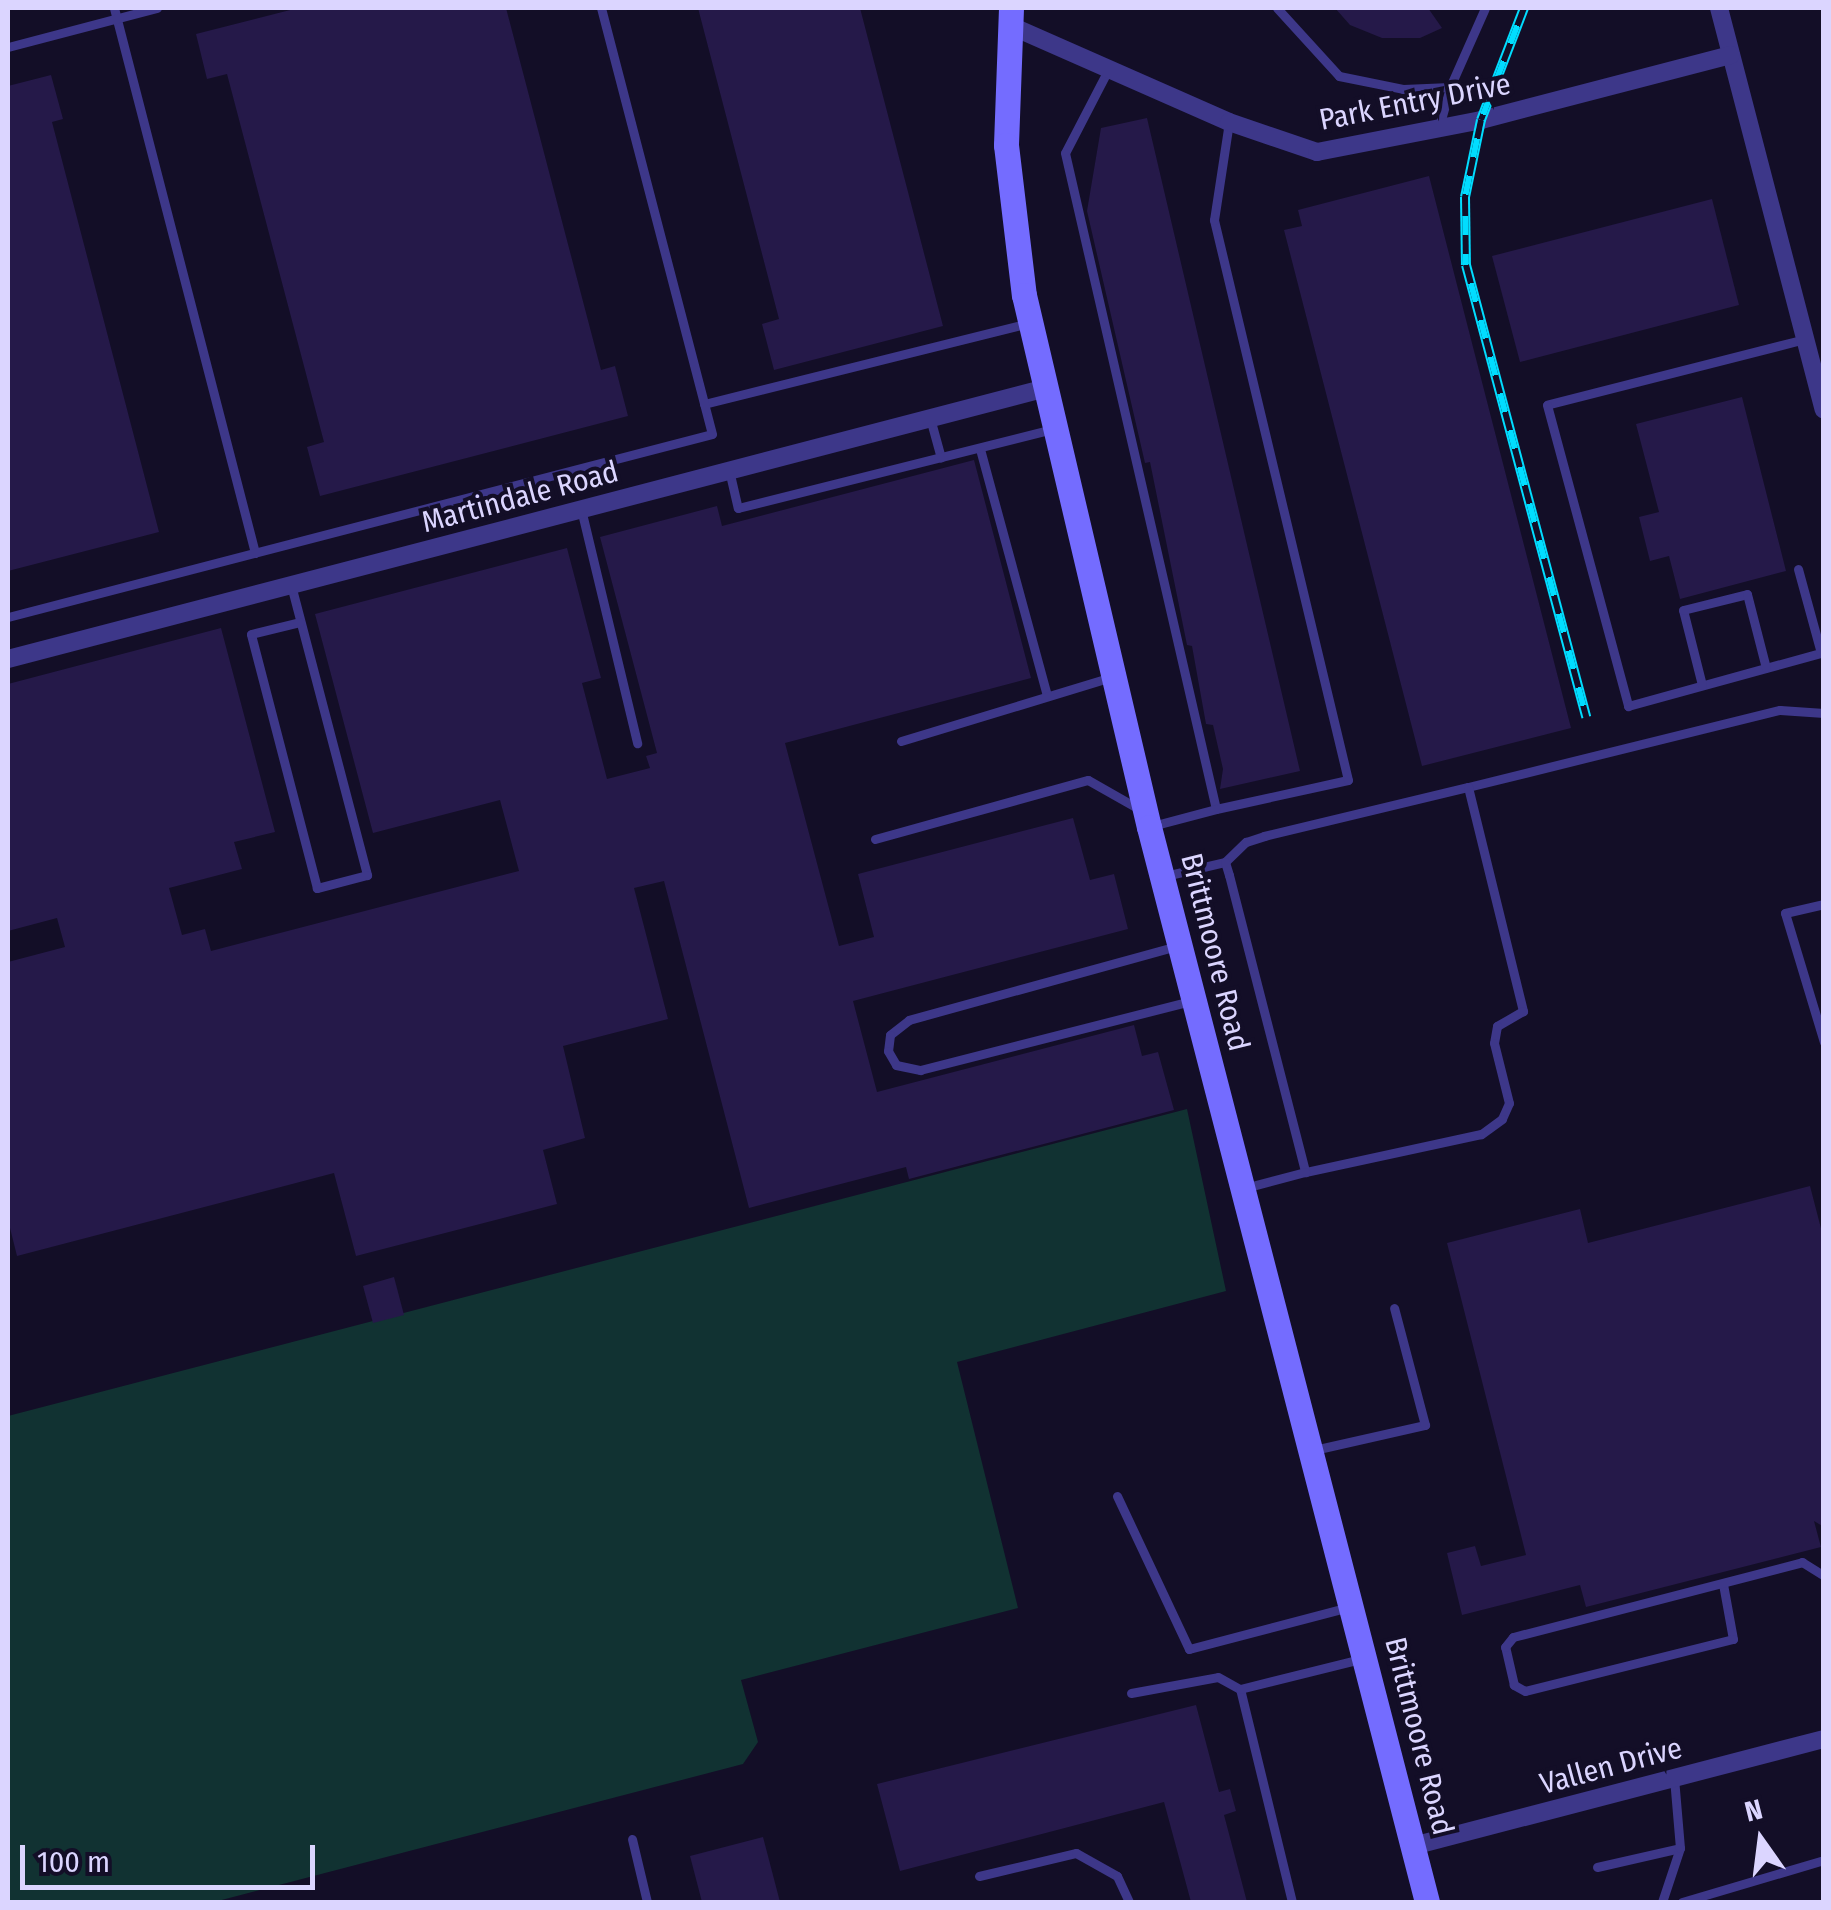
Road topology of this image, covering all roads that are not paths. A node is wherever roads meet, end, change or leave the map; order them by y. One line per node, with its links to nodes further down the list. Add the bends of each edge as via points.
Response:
1 (157, 8): 6 (lane)
2 (601, 8): 17 (lane)
3 (1278, 8): 11 (lane, via 1340,76 1403,90)
4 (1719, 8): 9 (street)
5 (1483, 9): 11 (lane)
6 (115, 13): 8 (lane); 25 (lane)
7 (1010, 16): 10 (street, Park Entry Drive); 14 (main road, Brittmoore Road, via 1010,212)
8 (8, 46)
9 (1731, 55): 13 (street, Park Entry Drive); 15 (street)
10 (1110, 66): 12 (street, Park Entry Drive); 41 (lane, via 1065,153)
11 (1450, 87): 13 (lane)
12 (1229, 122): 13 (street, Park Entry Drive, via 1318,152); 41 (lane, via 1214,220 1348,780)
13 (1438, 129)
14 (1031, 323): 16 (main road, Brittmoore Road); 17 (lane)
15 (1805, 339): 18 (street); 34 (lane, via 1547,405 1628,706)
16 (1046, 388): 19 (street, Martindale Road); 20 (main road, Brittmoore Road)
17 (704, 404): 25 (lane, via 712,434)
18 (1824, 410)
19 (930, 418): 22 (lane); 23 (street, Martindale Road)
20 (1055, 428): 21 (lane); 33 (main road, Brittmoore Road)
21 (980, 449): 22 (lane); 35 (lane)
22 (941, 458): 23 (lane, via 738,508)
23 (729, 470): 24 (street, Martindale Road)
24 (580, 509): 27 (street, Martindale Road); 39 (lane)
25 (255, 553): 28 (lane)
26 (1798, 569): 30 (lane)
27 (291, 585): 29 (lane); 31 (street, Martindale Road)
28 (8, 617)
29 (300, 622): 29 (lane, via 251,634 317,888 367,875)
30 (1822, 652): 32 (lane)
31 (8, 659)
32 (1766, 668): 34 (lane); 34 (lane, via 1747,594 1684,610)
33 (1114, 676): 35 (lane); 42 (main road, Brittmoore Road)
34 (1702, 685)
35 (1047, 696): 38 (lane)
36 (1822, 714): 37 (lane); 40 (lane, via 1780,710)
37 (1824, 726)
38 (900, 741)
39 (638, 743)
40 (1468, 787): 44 (lane, via 1264,836); 50 (lane, via 1523,1011 1497,1026 1494,1043 1508,1103 1502,1118 1481,1134)
41 (1216, 810): 42 (lane)
42 (1148, 820): 43 (lane, via 1088,780); 45 (main road, Brittmoore Road)
43 (874, 839)
44 (1225, 862): 45 (lane); 50 (lane)
45 (1162, 876): 47 (main road, Brittmoore Road)
46 (1824, 904): 49 (lane, via 1784,912)
47 (1180, 946): 48 (main road, Brittmoore Road); 48 (lane, via 909,1020 890,1035 888,1051 896,1064 920,1070)
48 (1193, 1000): 51 (main road, Brittmoore Road)
49 (1824, 1042)
50 (1305, 1172): 51 (lane)
51 (1243, 1188): 53 (main road, Brittmoore Road)
52 (1394, 1308): 53 (lane, via 1425,1425)
53 (1311, 1451): 57 (main road, Brittmoore Road)
54 (1117, 1496): 57 (lane, via 1189,1648)
55 (1824, 1576): 56 (lane, via 1802,1562)
56 (1723, 1584): 56 (lane, via 1513,1637 1505,1647 1514,1685 1526,1691 1733,1639)
57 (1352, 1606): 58 (main road, Brittmoore Road)
58 (1365, 1658): 59 (lane); 64 (main road, Brittmoore Road)
59 (1240, 1689): 60 (lane, via 1218,1677); 71 (lane)
60 (1131, 1693)
61 (1824, 1739): 62 (street, Vallen Drive)
62 (1674, 1778): 64 (street, Vallen Drive); 65 (lane)
63 (632, 1839): 69 (lane)
64 (1413, 1846): 72 (main road, Brittmoore Road)
65 (1680, 1848): 67 (lane); 73 (lane)
66 (1824, 1860): 74 (lane)
67 (1596, 1867)
68 (979, 1876): 70 (lane, via 1076,1853 1117,1876)
69 (647, 1902)
70 (1128, 1902)
71 (1292, 1902)
72 (1428, 1902)
73 (1662, 1902)
74 (1682, 1902)

